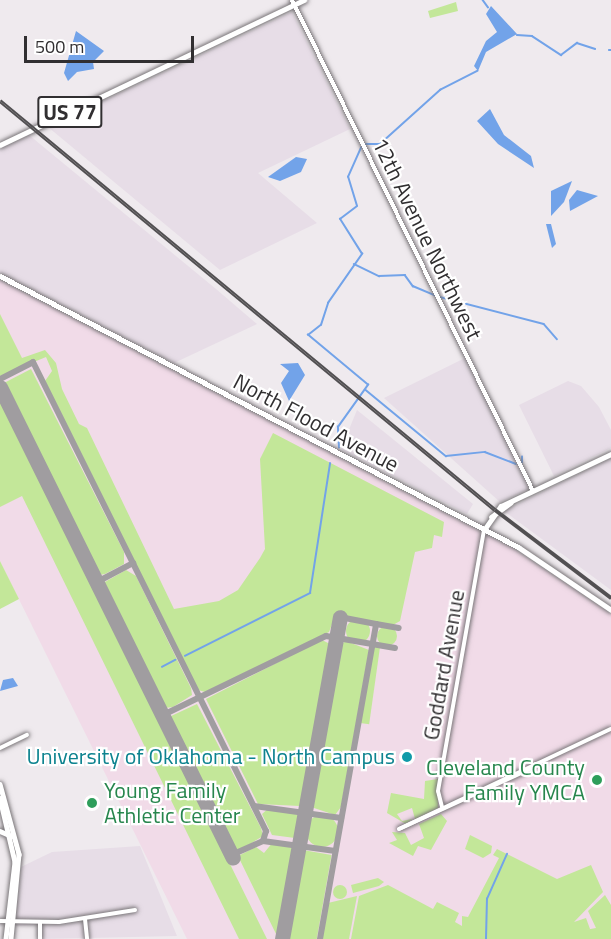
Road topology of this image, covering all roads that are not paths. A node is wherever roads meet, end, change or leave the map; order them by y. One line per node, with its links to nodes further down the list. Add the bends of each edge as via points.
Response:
1 (304, 0): 2 (main road, US 77)
2 (293, 2): 3 (main road, US 77); 6 (street, 12th Avenue Northwest)
3 (0, 145)
4 (0, 276): 7 (main road, North Flood Avenue)
5 (611, 454): 6 (main road)
6 (533, 492): 7 (main road, via 491,517)
7 (484, 530): 8 (main road, North Flood Avenue); 15 (street, Goddard Avenue, via 438,791)
8 (611, 610)
9 (611, 729): 12 (street)
10 (27, 735): 11 (street)
11 (0, 748)
12 (530, 769): 15 (street); 15 (street, via 399,829)
13 (0, 784): 17 (main road)
14 (0, 797): 16 (main road); 17 (main road)
15 (442, 807)
16 (8, 821): 17 (main road); 18 (main road)
17 (12, 827): 18 (main road); 19 (main road); 23 (main road, via 19,861)
18 (0, 831): 19 (main road)
19 (12, 837): 23 (main road)
20 (135, 910): 21 (street)
21 (85, 920): 24 (street); 28 (street)
22 (0, 921): 23 (street)
23 (12, 923): 24 (street); 25 (main road); 26 (main road)
24 (40, 923): 27 (street)
25 (6, 939)
26 (11, 939)
27 (40, 939)
28 (87, 939)

